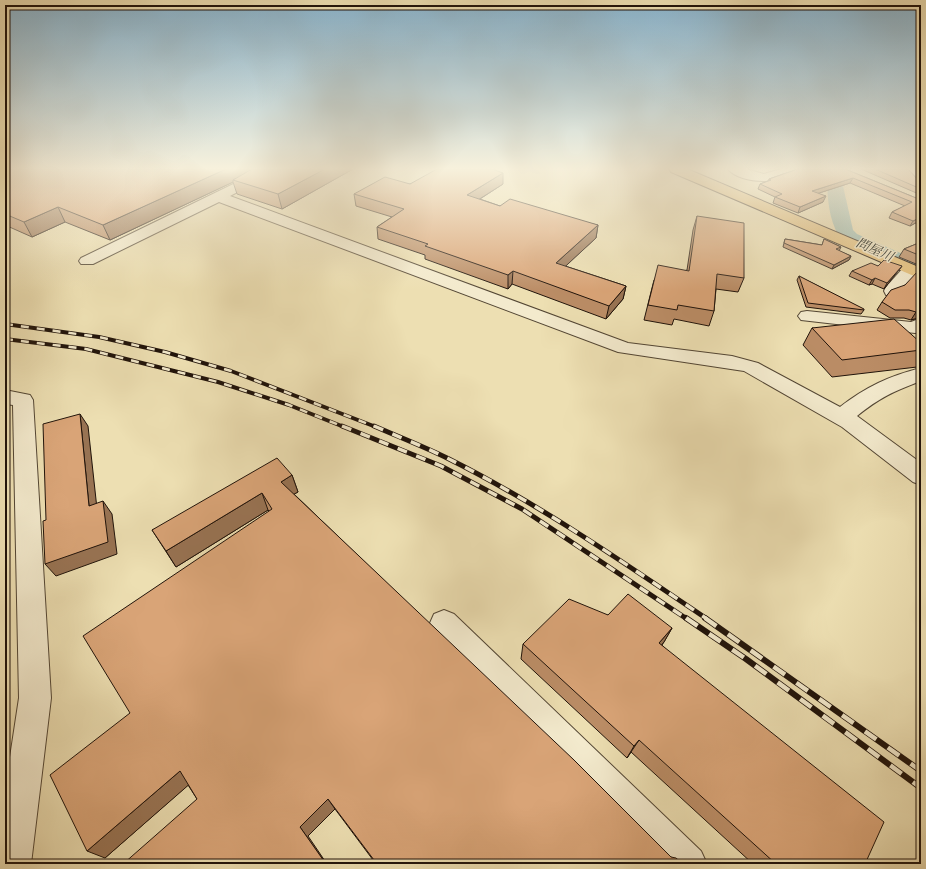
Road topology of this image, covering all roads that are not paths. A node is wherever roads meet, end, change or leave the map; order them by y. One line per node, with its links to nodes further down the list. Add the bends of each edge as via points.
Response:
1 (193, 210): 4 (street)
2 (253, 210): 11 (street, via 625,348 732,362 751,367)
3 (768, 210): 5 (main road)
4 (87, 261)
5 (915, 272): 6 (street)
6 (892, 291)
7 (807, 316): 8 (street, via 915,328)
8 (921, 323)
9 (921, 374): 11 (street, via 884,387)
10 (5, 397): 14 (street, via 24,400 35,698)
11 (841, 418): 12 (street)
12 (921, 476)
13 (444, 623): 16 (street)
14 (12, 823): 15 (street)
15 (12, 864)
16 (688, 864)

